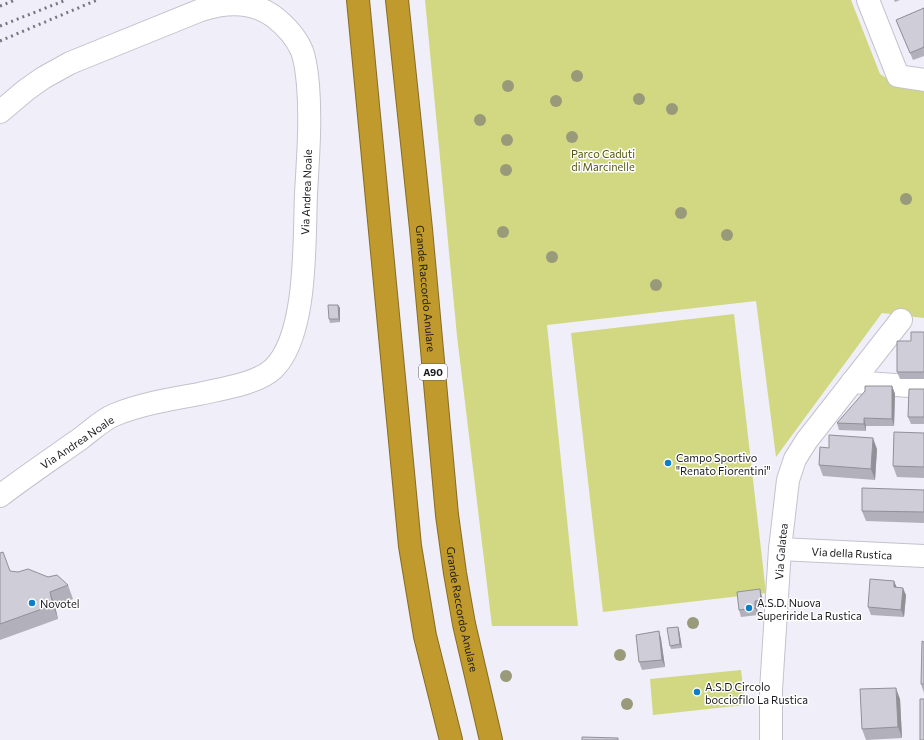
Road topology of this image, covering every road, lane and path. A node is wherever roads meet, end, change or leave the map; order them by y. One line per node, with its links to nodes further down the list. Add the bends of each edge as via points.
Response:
1 (358, 0): 12 (highway, via 410,539 425,636)
2 (397, 0): 13 (highway, Grande Raccordo Anulare / A90, via 454,573)
3 (868, 0): 4 (street, via 898,76)
4 (924, 80)
5 (0, 112): 9 (street, Via Andrea Noale, via 43,78 70,63 201,10 229,4 247,4 264,10 296,39 306,69 310,108 302,288 295,327 284,357 273,370 258,380 162,401 113,416)
6 (901, 320): 7 (street, Via Galatea)
7 (852, 382): 8 (street); 10 (street, Via Galatea, via 807,440 792,465)
8 (924, 387)
9 (0, 496)
10 (780, 549): 11 (street, Via della Rustica); 14 (street, Via Galatea, via 771,690)
11 (924, 556)
12 (451, 740)
13 (492, 740)
14 (771, 740)

